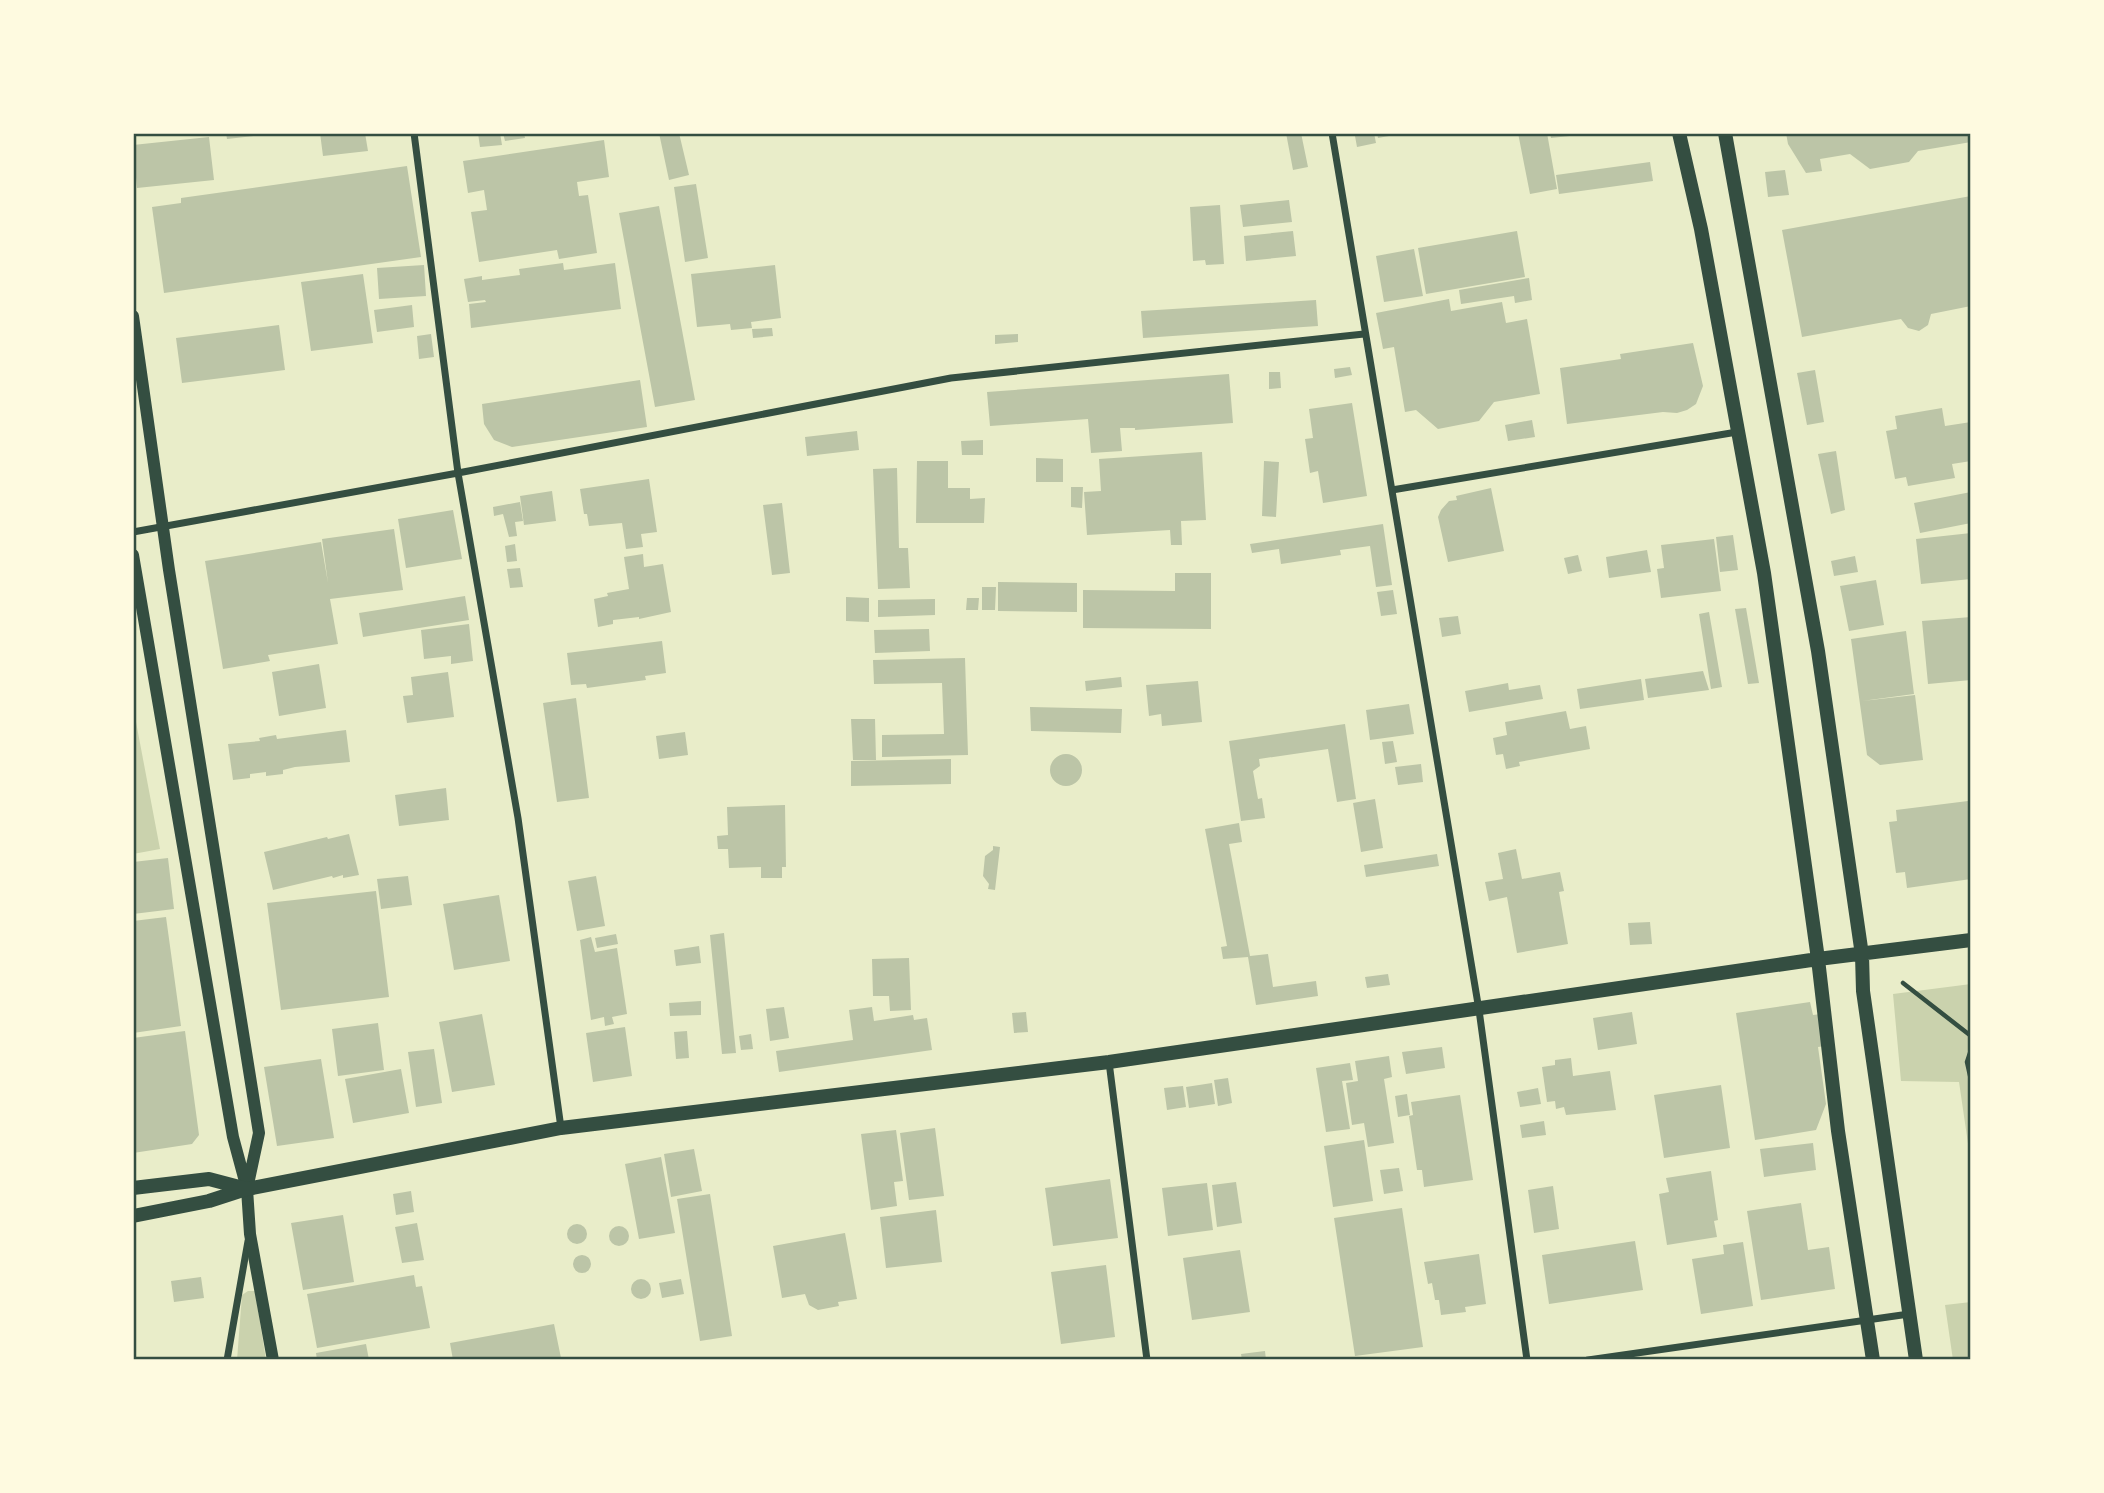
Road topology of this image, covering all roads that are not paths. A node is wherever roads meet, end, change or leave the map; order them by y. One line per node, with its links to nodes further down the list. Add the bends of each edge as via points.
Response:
1 (414, 133): 8 (street)
2 (1332, 133): 6 (street)
3 (1679, 133): 7 (main road)
4 (1726, 133): 14 (main road, via 1818,651)
5 (133, 316): 10 (street)
6 (1364, 334): 8 (street, via 951,378); 9 (street)
7 (1737, 432): 9 (street); 15 (main road, via 1764,573)
8 (458, 473): 10 (street); 18 (street, via 518,818)
9 (1392, 490): 16 (street)
10 (162, 526): 11 (street); 20 (street, via 259,1132)
11 (133, 532)
12 (133, 555): 20 (street, via 231,1124)
13 (1971, 940): 14 (main road)
14 (1861, 955): 15 (main road); 23 (main road)
15 (1818, 960): 16 (main road); 24 (main road)
16 (1479, 1010): 17 (main road); 28 (street)
17 (1109, 1062): 18 (main road); 27 (street)
18 (561, 1128): 20 (main road)
19 (133, 1188): 20 (main road, via 209,1179)
20 (247, 1189): 21 (main road); 22 (street)
21 (133, 1216)
22 (250, 1234): 25 (street); 26 (street)
23 (1909, 1314): 24 (street); 31 (main road)
24 (1867, 1319): 29 (street); 30 (main road)
25 (227, 1360)
26 (273, 1360)
27 (1147, 1360)
28 (1527, 1360)
29 (1588, 1360)
30 (1873, 1360)
31 (1916, 1360)

